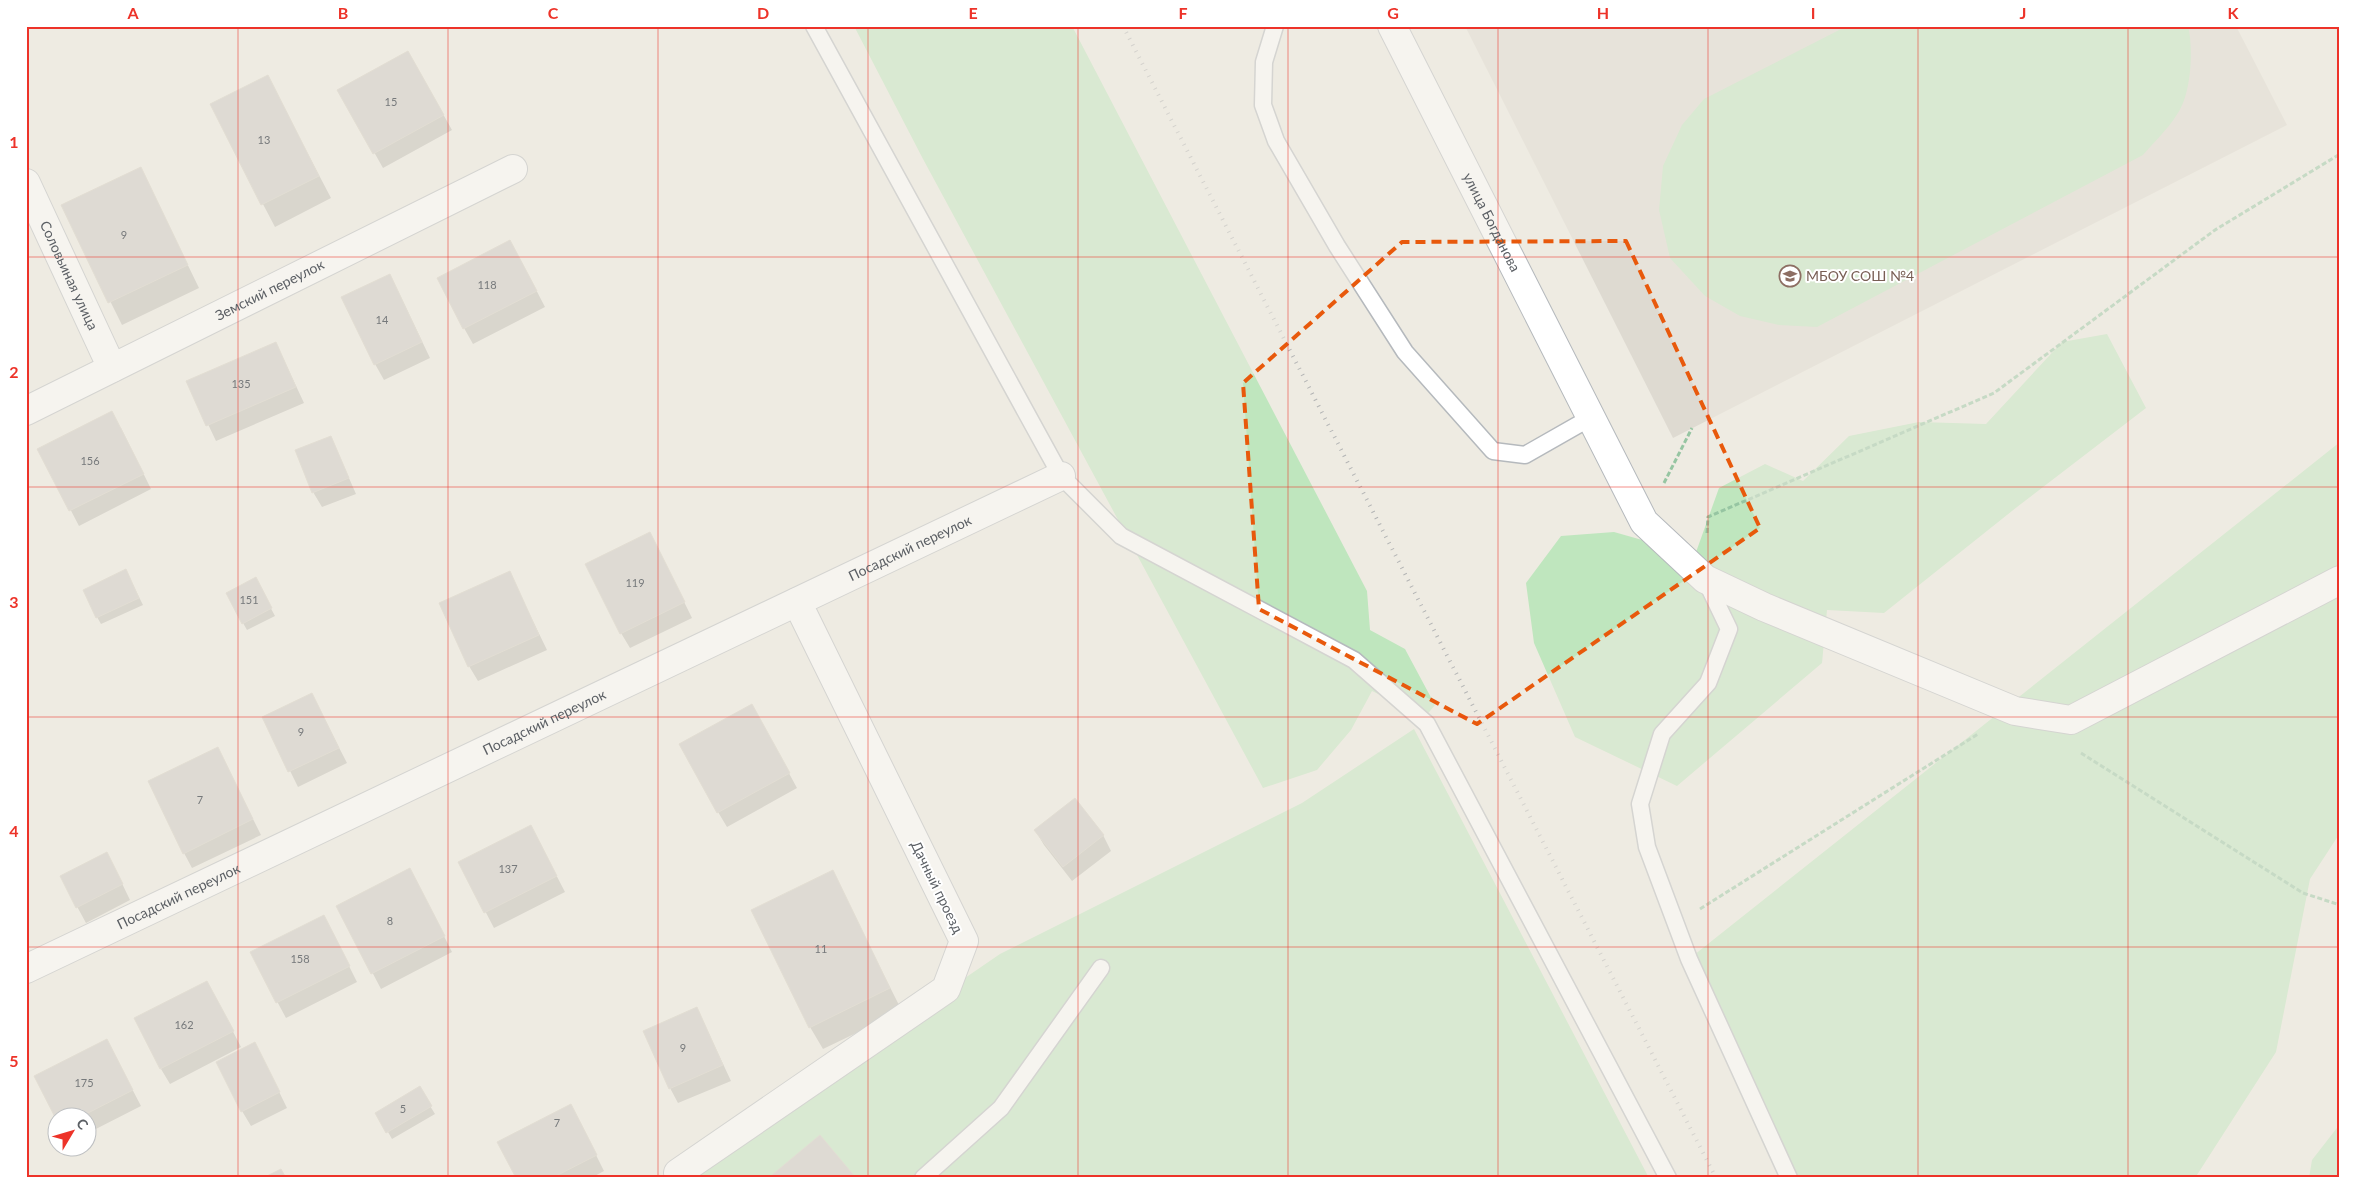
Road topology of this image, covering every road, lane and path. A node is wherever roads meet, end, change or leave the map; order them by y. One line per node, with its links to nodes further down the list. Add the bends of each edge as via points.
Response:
1 (814, 26): 11 (lane)
2 (1276, 26): 9 (lane, via 1264,62 1263,105 1276,141 1336,246 1405,352 1493,451 1525,455)
3 (1392, 26): 9 (street, улица Богданова)
4 (2340, 154): 12 (path, via 2215,230 1994,393)
5 (513, 169): 7 (street, Земский переулок)
6 (26, 183): 7 (street, Соловьиная улица)
7 (112, 368): 8 (street, Земский переулок)
8 (26, 411)
9 (1590, 418): 13 (street, улица Богданова)
10 (1692, 428): 13 (path)
11 (1061, 476): 16 (street, Посадский переулок); 25 (lane, via 1121,536 1354,660 1427,724)
12 (1708, 517)
13 (1644, 522): 14 (street)
14 (1705, 578): 17 (street, via 1764,607); 20 (lane, via 1729,629 1708,684 1662,734 1640,804 1647,847)
15 (2340, 580): 17 (street, via 2072,720)
16 (797, 602): 22 (street, Посадский переулок); 23 (street, Дачный проезд, via 964,941 946,989)
17 (2015, 711): 20 (path)
18 (2073, 747): 19 (path, via 2303,893)
19 (2340, 904)
20 (1677, 925): 26 (lane)
21 (1101, 968): 24 (lane, via 1001,1108)
22 (26, 969)
23 (675, 1176)
24 (924, 1178)
25 (1668, 1178)
26 (1789, 1178)

